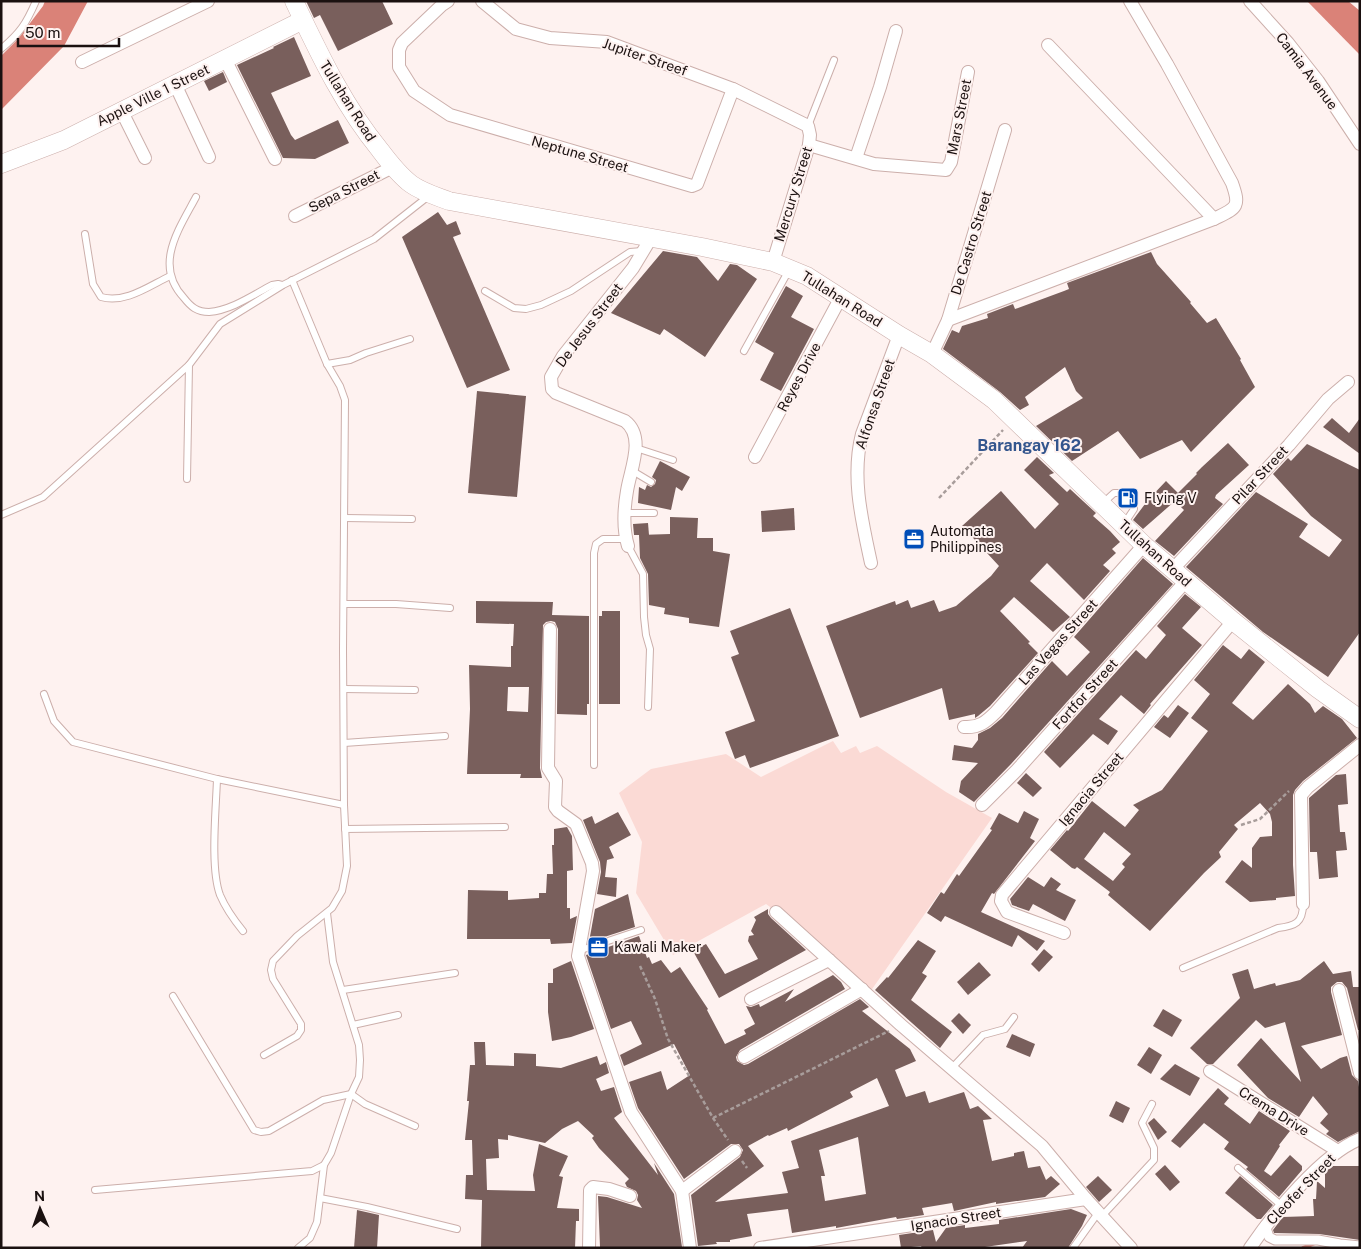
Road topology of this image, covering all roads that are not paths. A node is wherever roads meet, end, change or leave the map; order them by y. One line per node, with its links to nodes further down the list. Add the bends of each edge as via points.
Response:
1 (36, 1): 11 (lane, via 18,35)
2 (208, 1): 14 (street)
3 (294, 1): 8 (main road, Tullahan Road)
4 (448, 1): 17 (street, Neptune Street, via 398,50 399,67 414,91 450,115 692,186 697,184)
5 (482, 1): 17 (street, Jupiter Streef, via 516,29 550,38 607,42)
6 (1130, 1): 32 (street, via 1232,183 1237,203 1234,209)
7 (1250, 1): 21 (street, Camia Avenue, via 1318,81)
8 (303, 20): 12 (main road, Apple Ville 1 Street); 28 (main road, Tullahan Road, via 348,106 368,137)
9 (896, 31): 25 (street)
10 (1048, 45): 32 (street)
11 (1, 49)
12 (225, 59): 16 (main road, Apple Ville 1 Street); 26 (street)
13 (834, 60): 19 (lane)
14 (82, 62)
15 (968, 72): 25 (street, Mars Street, via 948,169 874,164)
16 (175, 84): 18 (main road, Apple Ville 1 Street); 24 (street)
17 (733, 89): 19 (street, Jupiter Streef)
18 (121, 110): 23 (street); 27 (main road, Apple Ville 1 Street, via 64,140)
19 (808, 126): 22 (street, Mercury Street)
20 (1005, 130): 42 (street, De Castro Street)
21 (1360, 144)
22 (809, 145): 25 (street, Mars Street); 35 (street, Mercury Street)
23 (145, 158)
24 (209, 158)
25 (856, 158)
26 (275, 160)
27 (1, 164)
28 (393, 166): 29 (main road, Tullahan Road, via 411,184); 31 (street, Sepa Street)
29 (431, 194): 34 (main road, Tullahan Road, via 449,201); 38 (lane, via 374,239)
30 (196, 197): 37 (lane, via 174,239)
31 (295, 216)
32 (1214, 219): 42 (street)
33 (86, 234): 37 (lane, via 93,284 101,297 116,299 130,295)
34 (647, 245): 35 (main road, Tullahan Road); 40 (lane, via 630,252 571,291 526,309 514,308); 50 (street, De Jesus Street, via 633,268 563,356 550,382 556,393 625,421 630,425)
35 (773, 262): 36 (main road, Tullahan Road)
36 (790, 269): 41 (main road, Tullahan Road); 45 (lane)
37 (170, 276): 39 (lane, via 177,291 198,311 209,312 235,304 272,285)
38 (292, 280): 39 (lane); 47 (lane)
39 (283, 285): 48 (lane, via 220,324)
40 (485, 291)
41 (841, 297): 43 (main road, Tullahan Road); 51 (street, Reyes Drive)
42 (948, 320): 46 (street, De Castro Street)
43 (899, 335): 46 (main road, Tullahan Road); 67 (street, Alfonsa Street, via 858,448 858,491)
44 (410, 339): 47 (lane, via 350,360)
45 (744, 351)
46 (932, 354): 58 (main road, Tullahan Road, via 994,400)
47 (327, 364): 62 (lane, via 345,400)
48 (189, 365): 54 (lane); 61 (lane, via 42,497)
49 (1348, 382): 68 (street, Pilar Street, via 1328,399)
50 (636, 448): 52 (lane); 53 (street, De Jesus Street)
51 (755, 457)
52 (673, 460)
53 (631, 470): 55 (lane); 59 (street, De Jesus Street)
54 (187, 479)
55 (651, 482)
56 (1122, 493): 58 (lane, via 1114,493)
57 (1133, 503): 64 (lane, via 1134,509)
58 (1102, 504): 64 (main road, Tullahan Road)
59 (626, 513): 60 (lane); 65 (street, De Jesus Street)
60 (654, 513)
61 (1, 515)
62 (345, 518): 63 (lane); 70 (lane)
63 (412, 519)
64 (1124, 525): 66 (main road, Tullahan Road)
65 (627, 542): 77 (lane, via 643,574 644,617 650,649); 83 (lane, via 603,539 596,544 594,553)
66 (1144, 545): 68 (main road, Tullahan Road); 79 (street, Las Vegas Street, via 996,712 975,728)
67 (872, 563)
68 (1173, 569): 69 (main road, Tullahan Road)
69 (1186, 581): 72 (main road, Tullahan Road); 86 (street, Fortfor Street)
70 (344, 604): 71 (lane); 74 (lane)
71 (450, 608)
72 (1233, 621): 78 (main road, Tullahan Road); 94 (street, Ignacia Street, via 1002,894 1001,901 1007,912)
73 (550, 629): 95 (street, via 549,771 556,781 555,807 576,824 592,863)
74 (344, 689): 75 (lane); 81 (lane)
75 (415, 690)
76 (44, 694): 84 (lane, via 54,721 73,742)
77 (648, 707)
78 (1360, 719)
79 (964, 727)
80 (445, 736): 81 (lane)
81 (344, 744): 85 (lane)
82 (1360, 745): 89 (street, via 1303,791)
83 (594, 765)
84 (217, 780): 85 (lane); 93 (lane, via 215,864 220,894)
85 (344, 805): 88 (lane)
86 (982, 805)
87 (505, 827): 88 (lane)
88 (345, 829): 91 (lane, via 347,866 342,891)
89 (1303, 904): 97 (lane, via 1303,912 1294,926 1278,928)
90 (776, 912): 96 (street)
91 (327, 913): 100 (lane, via 333,962); 107 (lane, via 297,936 273,961 273,979 301,1024 301,1030 298,1036)
92 (641, 930): 95 (lane)
93 (243, 931)
94 (1064, 933)
95 (577, 951): 121 (street, via 631,1112)
96 (829, 960): 99 (street); 103 (street)
97 (1183, 968)
98 (455, 973): 100 (lane)
99 (862, 989): 108 (street); 109 (street)
100 (342, 990): 106 (lane)
101 (1338, 990): 111 (street)
102 (174, 996): 112 (lane, via 254,1130 269,1131 323,1100)
103 (751, 999)
104 (398, 1015): 106 (lane)
105 (1014, 1018): 109 (lane, via 1005,1029 983,1035)
106 (353, 1025): 112 (lane, via 359,1045 360,1076)
107 (264, 1056)
108 (744, 1057)
109 (951, 1069): 124 (street, via 1042,1146)
110 (1210, 1071): 117 (street, Crema Drive)
111 (1360, 1073)
112 (351, 1094): 114 (lane, via 365,1104); 118 (lane)
113 (1152, 1104): 126 (lane, via 1142,1124 1154,1148 1154,1160)
114 (415, 1126)
115 (1360, 1140): 117 (street, Cleofer Street)
116 (735, 1151): 121 (street)
117 (1338, 1151): 125 (street, Cleofer Street)
118 (324, 1165): 120 (lane, via 312,1171); 123 (lane)
119 (1238, 1168): 125 (lane)
120 (95, 1190)
121 (682, 1191): 132 (street)
122 (630, 1196): 131 (street, via 593,1186 590,1190)
123 (320, 1198): 128 (lane, via 367,1206); 130 (lane, via 317,1222 310,1238)
124 (1086, 1199): 126 (street); 133 (street, Ignacio Street)
125 (1282, 1206): 127 (street, Cleofer Street)
126 (1100, 1215): 134 (lane); 135 (street)
127 (1266, 1225): 129 (street, via 1269,1236 1274,1240 1318,1240); 136 (street, Cleofer Street)
128 (457, 1229)
129 (1360, 1246)
130 (298, 1248)
131 (589, 1248)
132 (690, 1248)
133 (760, 1248)
134 (1073, 1248)
135 (1131, 1248)
136 (1250, 1248)

